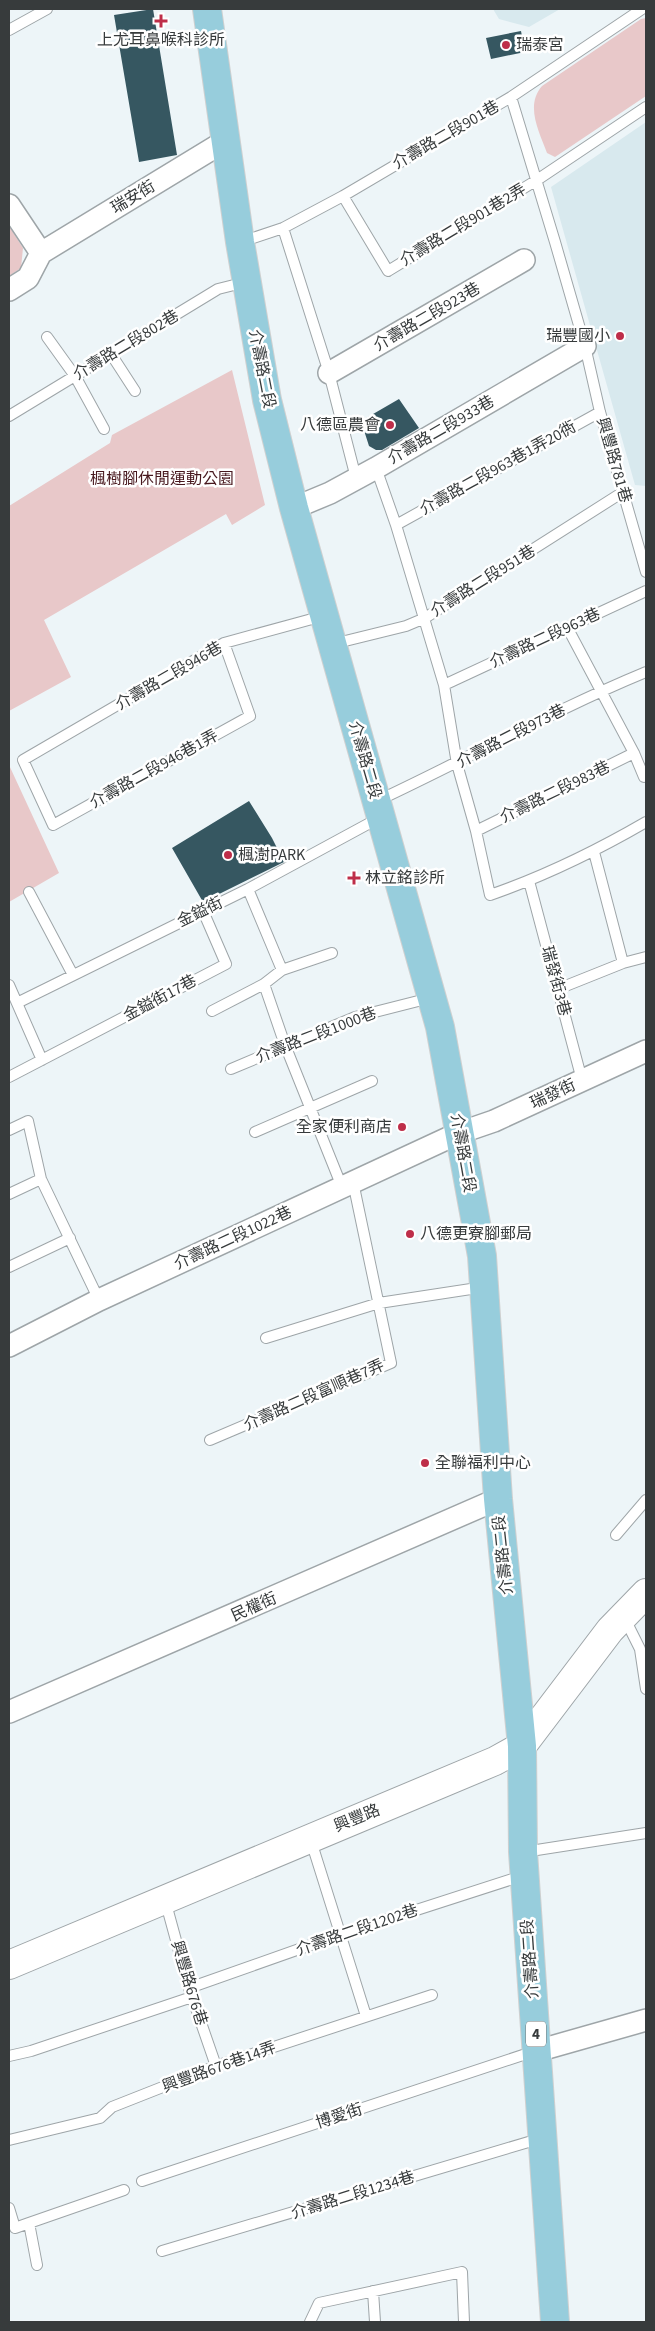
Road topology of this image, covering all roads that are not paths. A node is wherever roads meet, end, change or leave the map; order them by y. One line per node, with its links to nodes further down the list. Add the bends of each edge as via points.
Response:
1 (47, 9): 4 (lane)
2 (207, 9): 7 (main road, 介壽路二段 / 4)
3 (642, 9): 5 (lane, 介壽路二段901巷)
4 (9, 30)
5 (511, 97): 8 (lane, 興豐路781巷); 9 (lane, 介壽路二段901巷)
6 (646, 107): 8 (lane)
7 (226, 141): 12 (main road, 介壽路二段 / 4); 13 (street, 瑞安街)
8 (537, 180): 9 (lane, 介壽路二段901巷2弄, via 388,271); 18 (lane, 興豐路781巷)
9 (343, 196): 11 (lane, 介壽路二段901巷)
10 (9, 205): 13 (street)
11 (283, 228): 12 (lane, 介壽路二段901巷); 20 (lane)
12 (240, 242): 15 (main road, 介壽路二段 / 4)
13 (41, 253): 16 (street, via 28,278)
14 (524, 260): 20 (street, 介壽路二段923巷)
15 (246, 282): 19 (lane, 介壽路二段802巷, via 218,289); 29 (main road, 介壽路二段 / 4, via 267,400)
16 (9, 290)
17 (47, 337): 21 (lane)
18 (585, 346): 23 (lane, 興豐路781巷); 26 (street, 介壽路二段933巷)
19 (111, 354): 21 (lane, 介壽路二段802巷); 22 (lane)
20 (329, 373): 27 (lane)
21 (75, 376): 24 (lane, 介壽路二段802巷); 25 (lane)
22 (135, 391)
23 (600, 412): 28 (lane, 興豐路781巷); 30 (lane, 介壽路二段963巷1弄20衖)
24 (9, 416)
25 (104, 430)
26 (376, 468): 27 (street, 介壽路二段933巷); 30 (lane)
27 (356, 478): 29 (street, 介壽路二段933巷)
28 (623, 492): 31 (lane, 興豐路781巷); 34 (lane, 介壽路二段951巷)
29 (294, 508): 33 (main road, 介壽路二段 / 4)
30 (396, 525): 34 (lane)
31 (646, 572)
32 (646, 591): 35 (lane, 介壽路二段963巷)
33 (324, 616): 36 (lane, 介壽路二段946巷); 37 (main road, 介壽路二段 / 4)
34 (425, 618): 37 (lane, 介壽路二段951巷, via 406,626); 39 (lane)
35 (567, 627): 39 (lane, 介壽路二段963巷); 40 (lane)
36 (224, 644): 42 (lane, 介壽路二段946巷); 42 (lane, 介壽路二段946巷1弄, via 250,716 53,825)
37 (332, 644): 45 (main road, 介壽路二段 / 4)
38 (646, 672): 40 (lane, 介壽路二段973巷)
39 (444, 685): 43 (lane)
40 (600, 691): 41 (lane); 43 (lane, 介壽路二段973巷)
41 (634, 753): 44 (lane); 47 (lane, 介壽路二段983巷)
42 (23, 760)
43 (457, 764): 45 (lane, 介壽路二段973巷); 47 (lane)
44 (644, 776)
45 (378, 809): 50 (lane, 金鎰街); 61 (main road, 介壽路二段 / 4)
46 (646, 822): 48 (lane)
47 (476, 831): 49 (lane, via 490,896)
48 (594, 852): 49 (lane); 55 (lane)
49 (529, 881): 60 (lane, 瑞發街3巷)
50 (248, 889): 52 (lane, 金鎰街); 56 (lane)
51 (29, 892): 57 (lane)
52 (203, 911): 57 (lane, 金鎰街); 66 (lane, 金鎰街17巷, via 226,964)
53 (332, 953): 56 (lane)
54 (646, 957): 55 (lane)
55 (623, 963): 60 (lane)
56 (282, 970): 58 (lane)
57 (73, 975): 62 (lane, 金鎰街)
58 (264, 984): 63 (lane); 64 (lane)
59 (9, 985): 62 (lane)
60 (558, 989): 69 (lane, 瑞發街3巷)
61 (432, 998): 64 (lane, 介壽路二段1000巷, via 355,1017); 74 (main road, 介壽路二段 / 4)
62 (17, 1003): 66 (lane)
63 (212, 1011)
64 (285, 1045): 67 (lane, 介壽路二段1000巷); 71 (lane)
65 (646, 1051): 69 (street, 瑞發街)
66 (42, 1060): 68 (lane)
67 (231, 1069)
68 (9, 1077)
69 (582, 1080): 74 (street, 瑞發街, via 494,1121)
70 (372, 1081): 71 (lane)
71 (310, 1107): 73 (lane); 76 (lane)
72 (9, 1130): 75 (lane, via 28,1121)
73 (255, 1132)
74 (459, 1133): 76 (street, 介壽路二段1022巷); 80 (main road, 介壽路二段 / 4, via 482,1256)
75 (41, 1179): 77 (lane); 78 (lane)
76 (348, 1185): 81 (street, 介壽路二段1022巷); 82 (lane)
77 (9, 1194)
78 (70, 1238): 79 (lane); 81 (lane)
79 (9, 1267)
80 (484, 1287): 82 (lane); 86 (main road, 介壽路二段 / 4)
81 (99, 1300): 84 (street, 介壽路二段1022巷)
82 (378, 1303): 83 (lane); 85 (lane, 介壽路二段富順巷7弄, via 391,1363)
83 (266, 1338)
84 (9, 1346)
85 (210, 1440)
86 (498, 1500): 92 (street, 民權街); 93 (main road, 介壽路二段 / 4)
87 (646, 1500): 88 (lane)
88 (616, 1535)
89 (646, 1593): 90 (main road, 興豐路)
90 (624, 1616): 91 (lane, via 640,1649); 93 (main road, 興豐路)
91 (646, 1689)
92 (9, 1712)
93 (522, 1746): 95 (main road, 興豐路, via 487,1765); 96 (main road, 介壽路二段 / 4)
94 (646, 1832): 96 (lane, 介壽路二段1202巷)
95 (310, 1837): 97 (main road, 興豐路); 98 (lane)
96 (524, 1864): 98 (lane, 介壽路二段1202巷); 104 (main road, 介壽路二段 / 4)
97 (165, 1899): 99 (main road, 興豐路); 100 (lane, 興豐路676巷)
98 (339, 1935): 100 (lane, 介壽路二段1202巷); 102 (lane)
99 (9, 1965)
100 (191, 1993): 105 (lane, 介壽路二段1202巷); 106 (lane, 興豐路676巷)
101 (432, 1995): 102 (lane, 興豐路676巷14弄)
102 (366, 2016): 106 (lane, 興豐路676巷14弄)
103 (646, 2020): 104 (street)
104 (537, 2051): 107 (main road, 介壽路二段 / 4); 109 (lane, 博愛街)
105 (9, 2056)
106 (216, 2066): 108 (lane, 興豐路676巷14弄, via 112,2107 100,2118)
107 (544, 2138): 113 (lane, 介壽路二段1234巷); 119 (main road, 介壽路二段 / 4)
108 (9, 2140)
109 (142, 2181)
110 (124, 2190): 112 (lane)
111 (9, 2208): 112 (lane, via 15,2228)
112 (29, 2223): 114 (lane)
113 (162, 2252)
114 (38, 2265)
115 (373, 2291): 116 (lane, via 319,2303); 117 (lane); 118 (lane, via 462,2272)
116 (310, 2322)
117 (375, 2322)
118 (464, 2322)
119 (555, 2322)

